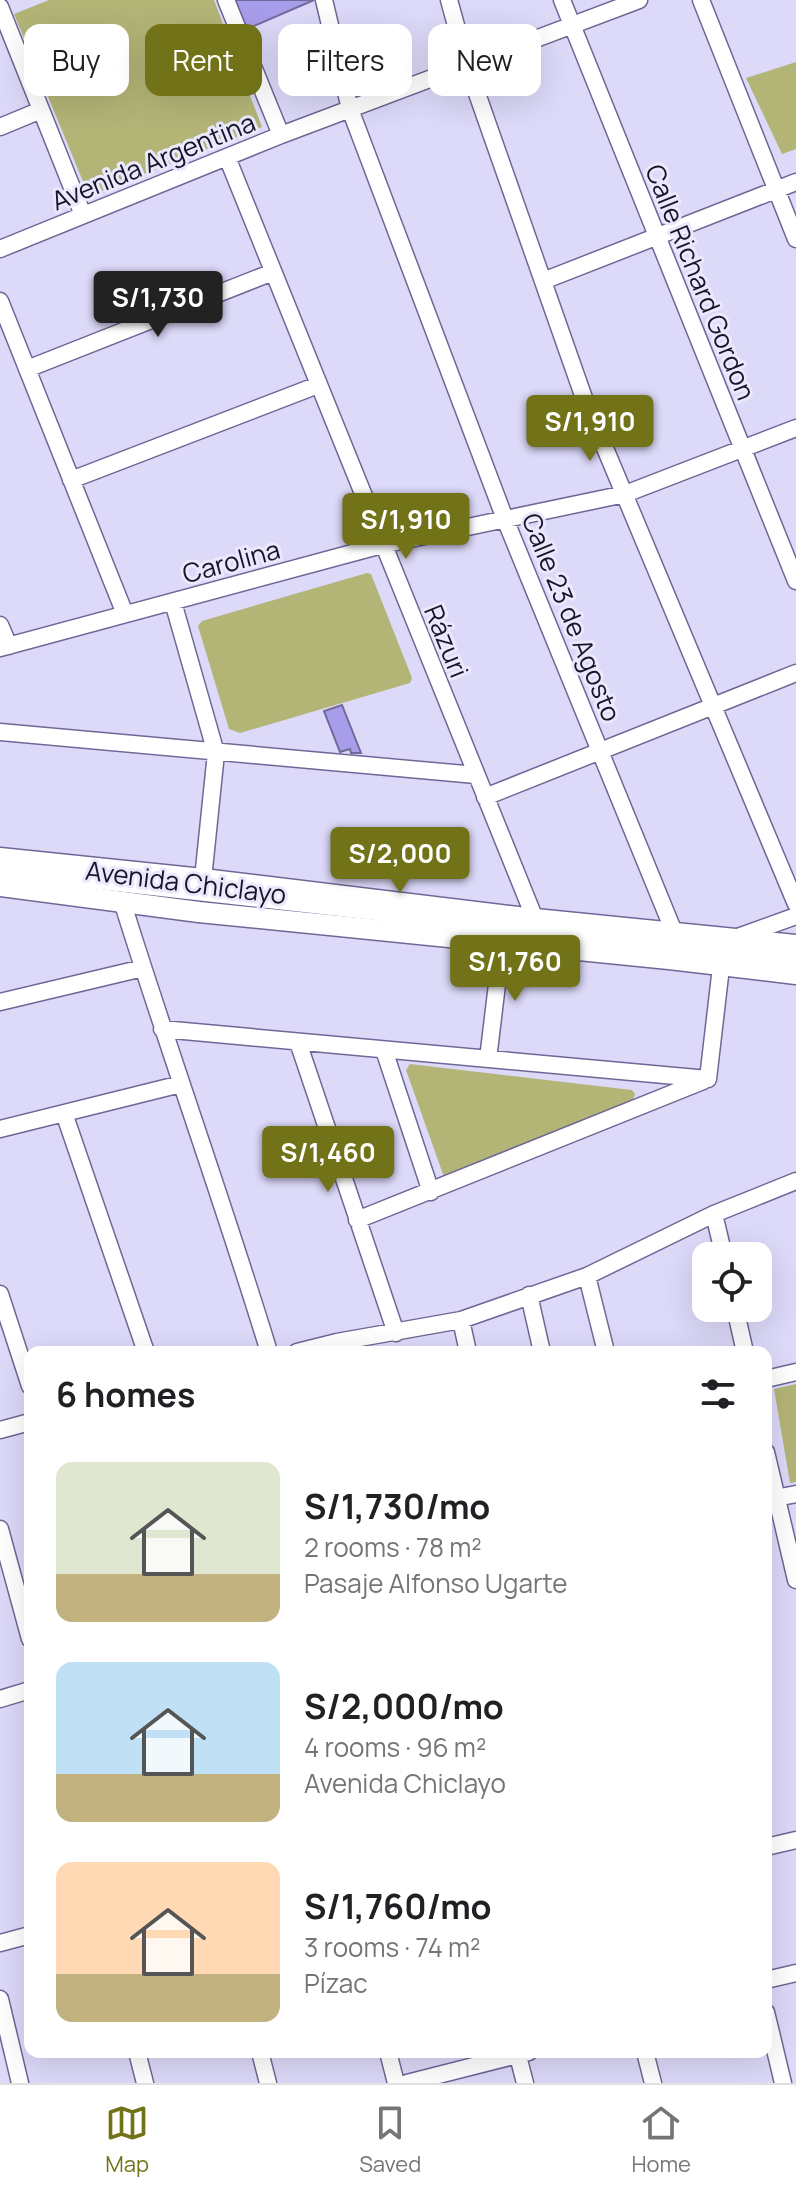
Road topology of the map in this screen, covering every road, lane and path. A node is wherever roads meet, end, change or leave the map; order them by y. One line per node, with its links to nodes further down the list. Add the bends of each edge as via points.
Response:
1 (14, 0): 8 (street)
2 (226, 0): 17 (street)
3 (324, 0): 14 (street, Calle 23 de Agosto)
4 (449, 0): 9 (street)
5 (562, 0): 10 (street, Calle Richard Gordon)
6 (639, 0): 10 (street, Avenida Argentina)
7 (701, 0): 20 (street)
8 (0, 6): 15 (street)
9 (456, 24)
10 (573, 26): 11 (street, Avenida Argentina); 22 (street, Calle Richard Gordon)
11 (541, 38)
12 (428, 80): 14 (street, Avenida Argentina)
13 (478, 96): 26 (street)
14 (350, 109): 17 (street, Avenida Argentina); 34 (street, Calle 23 de Agosto)
15 (41, 110): 16 (street); 21 (street)
16 (0, 127)
17 (281, 135): 18 (street, Avenida Argentina)
18 (227, 157): 21 (street, Avenida Argentina); 25 (street, Rázuri)
19 (796, 182): 20 (street)
20 (777, 190): 22 (street); 23 (street)
21 (83, 215): 24 (street, Avenida Argentina)
22 (656, 236): 26 (street); 31 (street, Calle Richard Gordon)
23 (796, 239)
24 (0, 249)
25 (273, 272): 28 (street); 29 (street, Rázuri)
26 (543, 281): 33 (street)
27 (0, 301): 28 (street)
28 (27, 369): 32 (street)
29 (318, 385): 32 (street); 35 (street, Rázuri)
30 (796, 428): 31 (street, Carolina)
31 (742, 449): 33 (street, Carolina); 36 (street, Calle Richard Gordon)
32 (71, 480): 38 (street)
33 (625, 494): 34 (street, Carolina); 42 (street)
34 (505, 519): 35 (street, Carolina); 44 (street, Calle 23 de Agosto)
35 (382, 545): 37 (street, Carolina); 46 (street, Rázuri)
36 (796, 581)
37 (173, 602): 38 (street, Carolina); 45 (street)
38 (125, 614): 40 (street, Carolina)
39 (0, 625): 40 (street)
40 (4, 647)
41 (796, 673): 42 (street)
42 (715, 705): 44 (street); 53 (street)
43 (0, 732): 45 (street)
44 (600, 751): 47 (street); 56 (street, Calle 23 de Agosto)
45 (216, 753): 46 (street); 50 (street)
46 (476, 775): 47 (street, Rázuri)
47 (485, 797): 55 (street, Rázuri)
48 (0, 858): 50 (main road, Avenida Chiclayo)
49 (0, 870): 59 (street, Avenida Chiclayo)
50 (203, 879): 55 (main road, Avenida Chiclayo)
51 (0, 886): 52 (main road, Avenida Chiclayo)
52 (122, 901): 57 (main road, Avenida Chiclayo); 61 (street)
53 (796, 904)
54 (796, 916): 59 (street)
55 (535, 919): 56 (main road, Avenida Chiclayo)
56 (674, 932): 59 (main road, Avenida Chiclayo)
57 (502, 943): 59 (main road, Avenida Chiclayo, via 669,959); 67 (street)
58 (796, 945): 59 (main road, Avenida Chiclayo)
59 (728, 953): 60 (street, Avenida Chiclayo); 62 (main road, Avenida Chiclayo); 68 (street)
60 (796, 959)
61 (143, 968): 63 (street); 64 (street)
62 (796, 974)
63 (0, 1002)
64 (162, 1029): 65 (street); 69 (street)
65 (298, 1042): 66 (street); 75 (street)
66 (384, 1050): 67 (street); 73 (street)
67 (488, 1059): 68 (street)
68 (708, 1079): 73 (street)
69 (181, 1084): 70 (street); 84 (street)
70 (64, 1113): 71 (street); 83 (street)
71 (0, 1129)
72 (796, 1181): 74 (street)
73 (431, 1192): 75 (street)
74 (714, 1214): 76 (street); 77 (street)
75 (357, 1220): 82 (street)
76 (721, 1242)
77 (587, 1276): 79 (street); 88 (street)
78 (0, 1294): 90 (street)
79 (529, 1295): 80 (street); 87 (street)
80 (461, 1320): 82 (street); 86 (street)
81 (738, 1322): 89 (street)
82 (396, 1333): 85 (street)
83 (144, 1346)
84 (267, 1346)
85 (342, 1346)
86 (467, 1346)
87 (541, 1346)
88 (604, 1346)
89 (744, 1346)
90 (24, 1368)
91 (796, 1372): 92 (street)
92 (772, 1378)
93 (24, 1424): 94 (street)
94 (0, 1430)
95 (772, 1483): 97 (street)
96 (796, 1494): 97 (street)
97 (775, 1498): 99 (street)
98 (0, 1529): 100 (street)
99 (796, 1580)
100 (24, 1617)
101 (24, 1692): 102 (street)
102 (0, 1699)
103 (796, 1840): 104 (street)
104 (772, 1846)
105 (24, 1937): 106 (street)
106 (0, 1943)
107 (796, 1973): 108 (street)
108 (772, 1979)
109 (0, 1999): 117 (street)
110 (772, 2037): 124 (street)
111 (139, 2058): 118 (street)
112 (262, 2058): 119 (street)
113 (390, 2058): 120 (street)
114 (502, 2058): 121 (street)
115 (522, 2058): 122 (street)
116 (647, 2058): 123 (street)
117 (20, 2083)
118 (145, 2083)
119 (268, 2083)
120 (396, 2083)
121 (407, 2083)
122 (525, 2083)
123 (653, 2083)
124 (783, 2083)

